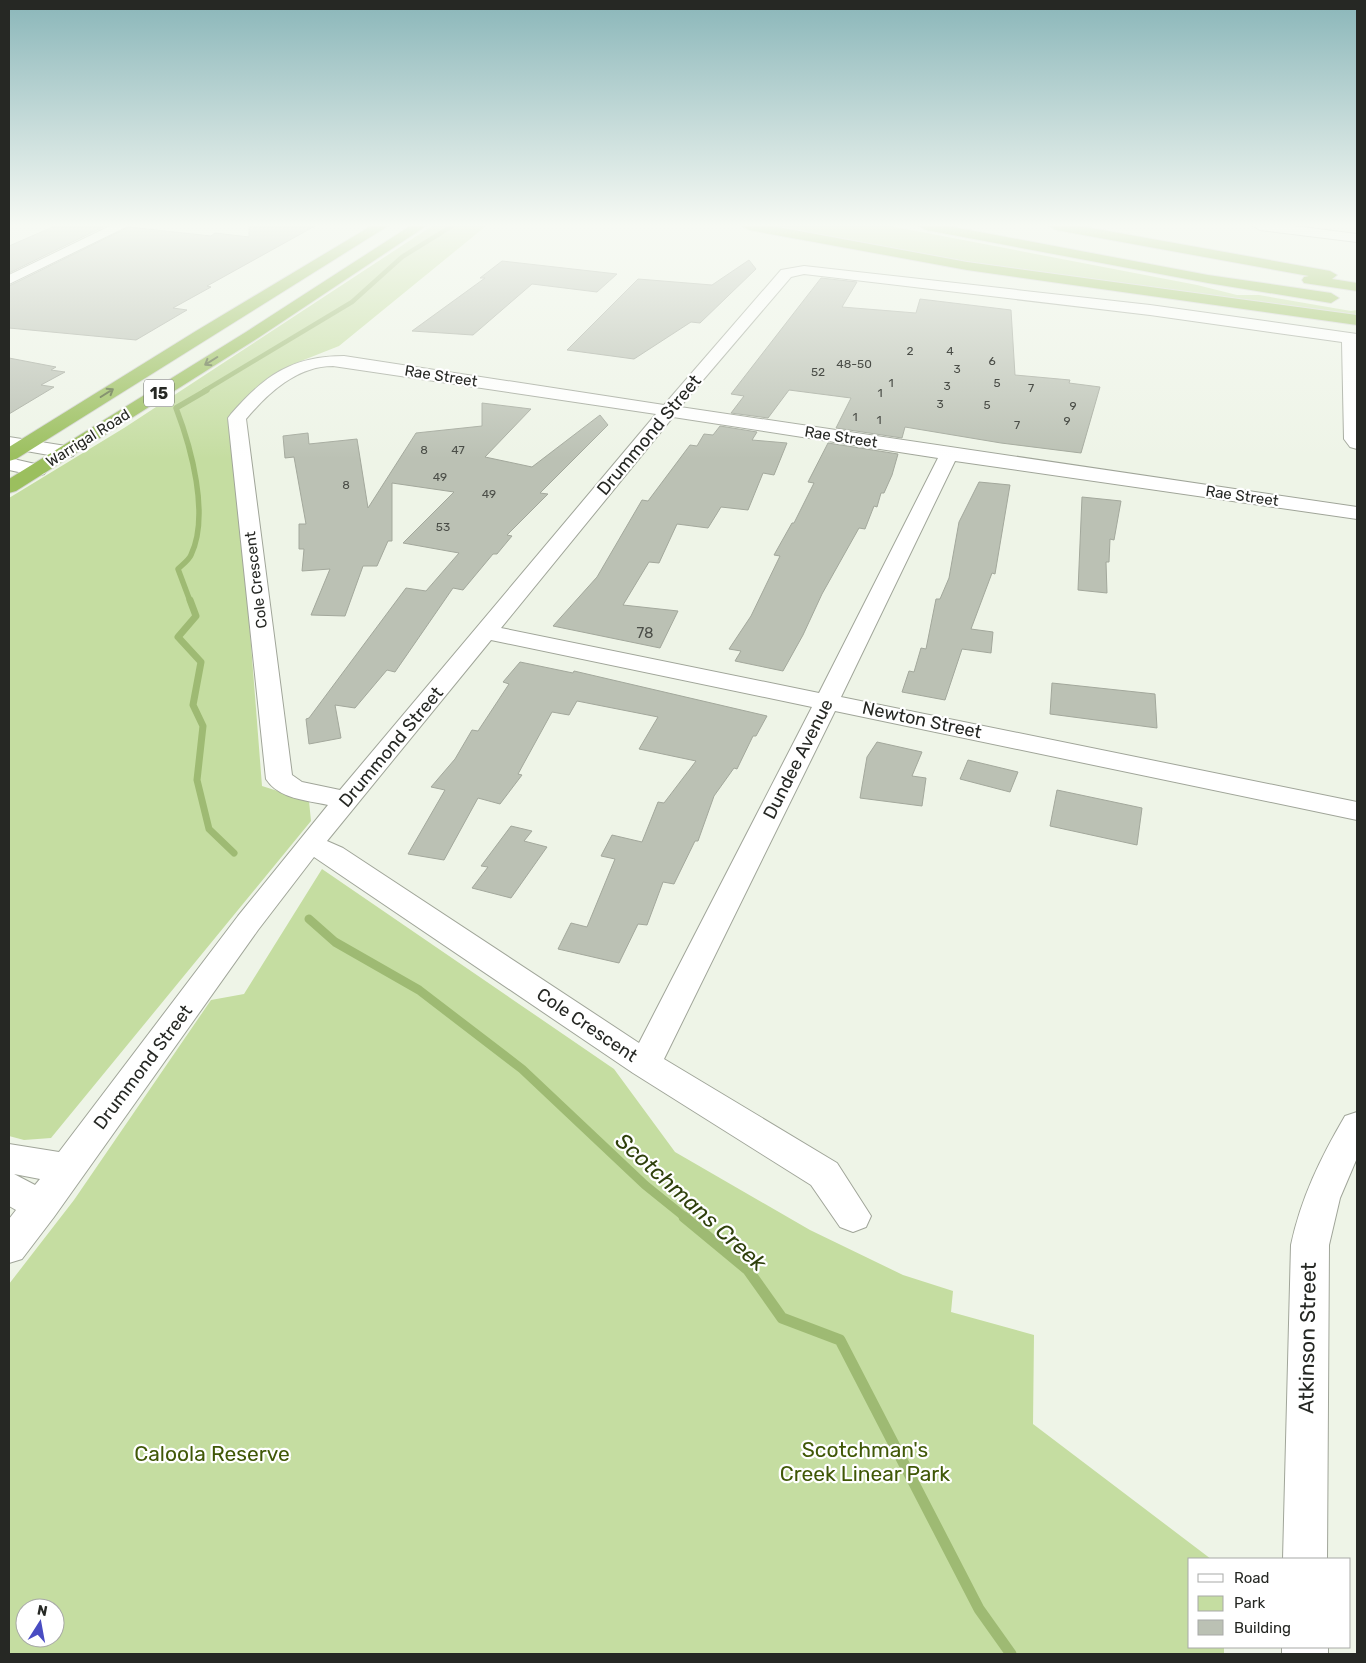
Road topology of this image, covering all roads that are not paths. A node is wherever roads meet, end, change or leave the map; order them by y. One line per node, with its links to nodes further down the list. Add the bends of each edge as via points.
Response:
1 (252, 304): 11 (highway, Warrigal Road / 15, one-way to 1)
2 (300, 304): 12 (highway, Warrigal Road / 15, one-way to 12)
3 (760, 304): 9 (street, Drummond Street)
4 (1094, 304): 7 (street, Drummond Street)
5 (1239, 304): 6 (highway)
6 (1357, 320)
7 (1354, 339): 10 (street, via 1353,439)
8 (326, 360): 9 (street, Rae Street); 21 (street, Cole Crescent, via 299,366 237,418 279,779 294,788)
9 (668, 411): 13 (street, Rae Street); 19 (street, Drummond Street)
10 (1357, 443)
11 (17, 444): 12 (street); 14 (highway, Warrigal Road / 15)
12 (66, 452): 16 (highway, Warrigal Road / 15)
13 (949, 454): 18 (street, Rae Street); 20 (street, Dundee Avenue)
14 (9, 455)
15 (9, 464): 16 (street)
16 (37, 470): 17 (highway, Warrigal Road / 15)
17 (9, 487)
18 (1357, 513)
19 (486, 632): 20 (street, Newton Street); 21 (street, Drummond Street)
20 (828, 701): 22 (street, Newton Street); 24 (street, Dundee Avenue)
21 (346, 800): 23 (street, Drummond Street)
22 (1357, 811)
23 (310, 844): 24 (street, Cole Crescent, via 333,855); 27 (street, Drummond Street)
24 (645, 1064): 30 (street, Cole Crescent, via 824,1174)
25 (1357, 1126): 32 (street, Atkinson Street, via 1341,1153 1315,1214 1310,1244)
26 (9, 1159): 27 (street)
27 (67, 1168): 29 (street, Drummond Street)
28 (9, 1188): 29 (street)
29 (41, 1206): 31 (street, Drummond Street)
30 (853, 1216)
31 (9, 1247)
32 (1306, 1558)

